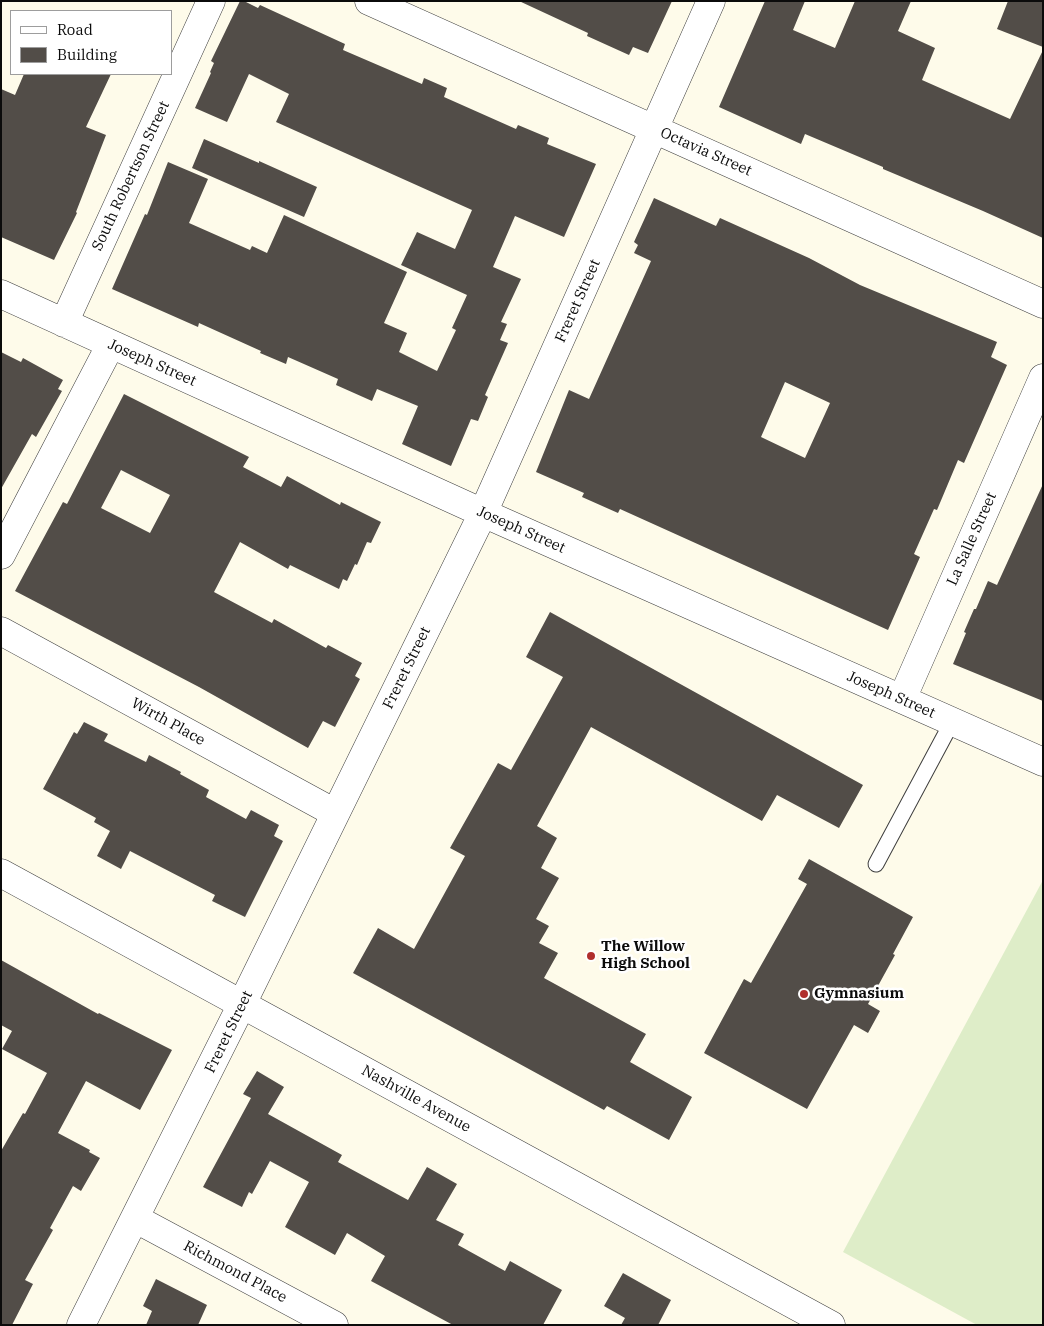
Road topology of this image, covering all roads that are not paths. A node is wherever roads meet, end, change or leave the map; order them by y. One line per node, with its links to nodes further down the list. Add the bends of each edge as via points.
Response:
1 (211, 1): 7 (street, South Robertson Street)
2 (369, 1): 4 (street, Octavia Street)
3 (711, 1): 4 (street, Freret Street)
4 (654, 129): 6 (street, Octavia Street); 10 (street, Freret Street)
5 (1, 294): 7 (street, Joseph Street)
6 (1043, 304)
7 (64, 323): 8 (street, Joseph Street)
8 (111, 344): 10 (street, Joseph Street); 11 (street)
9 (1043, 378): 13 (street, La Salle Street)
10 (483, 513): 13 (street, Joseph Street); 16 (street, Freret Street)
11 (1, 555)
12 (1, 631): 16 (street, Wirth Place)
13 (902, 699): 14 (street, Joseph Street)
14 (952, 722): 15 (street, Joseph Street); 17 (lane)
15 (1043, 762)
16 (335, 813): 19 (street, Freret Street)
17 (876, 864)
18 (1, 873): 19 (street, Nashville Avenue)
19 (242, 1004): 20 (street, Freret Street); 23 (street, Nashville Avenue)
20 (136, 1219): 21 (street, Freret Street); 22 (street, Richmond Place)
21 (81, 1325)
22 (334, 1325)
23 (830, 1325)

